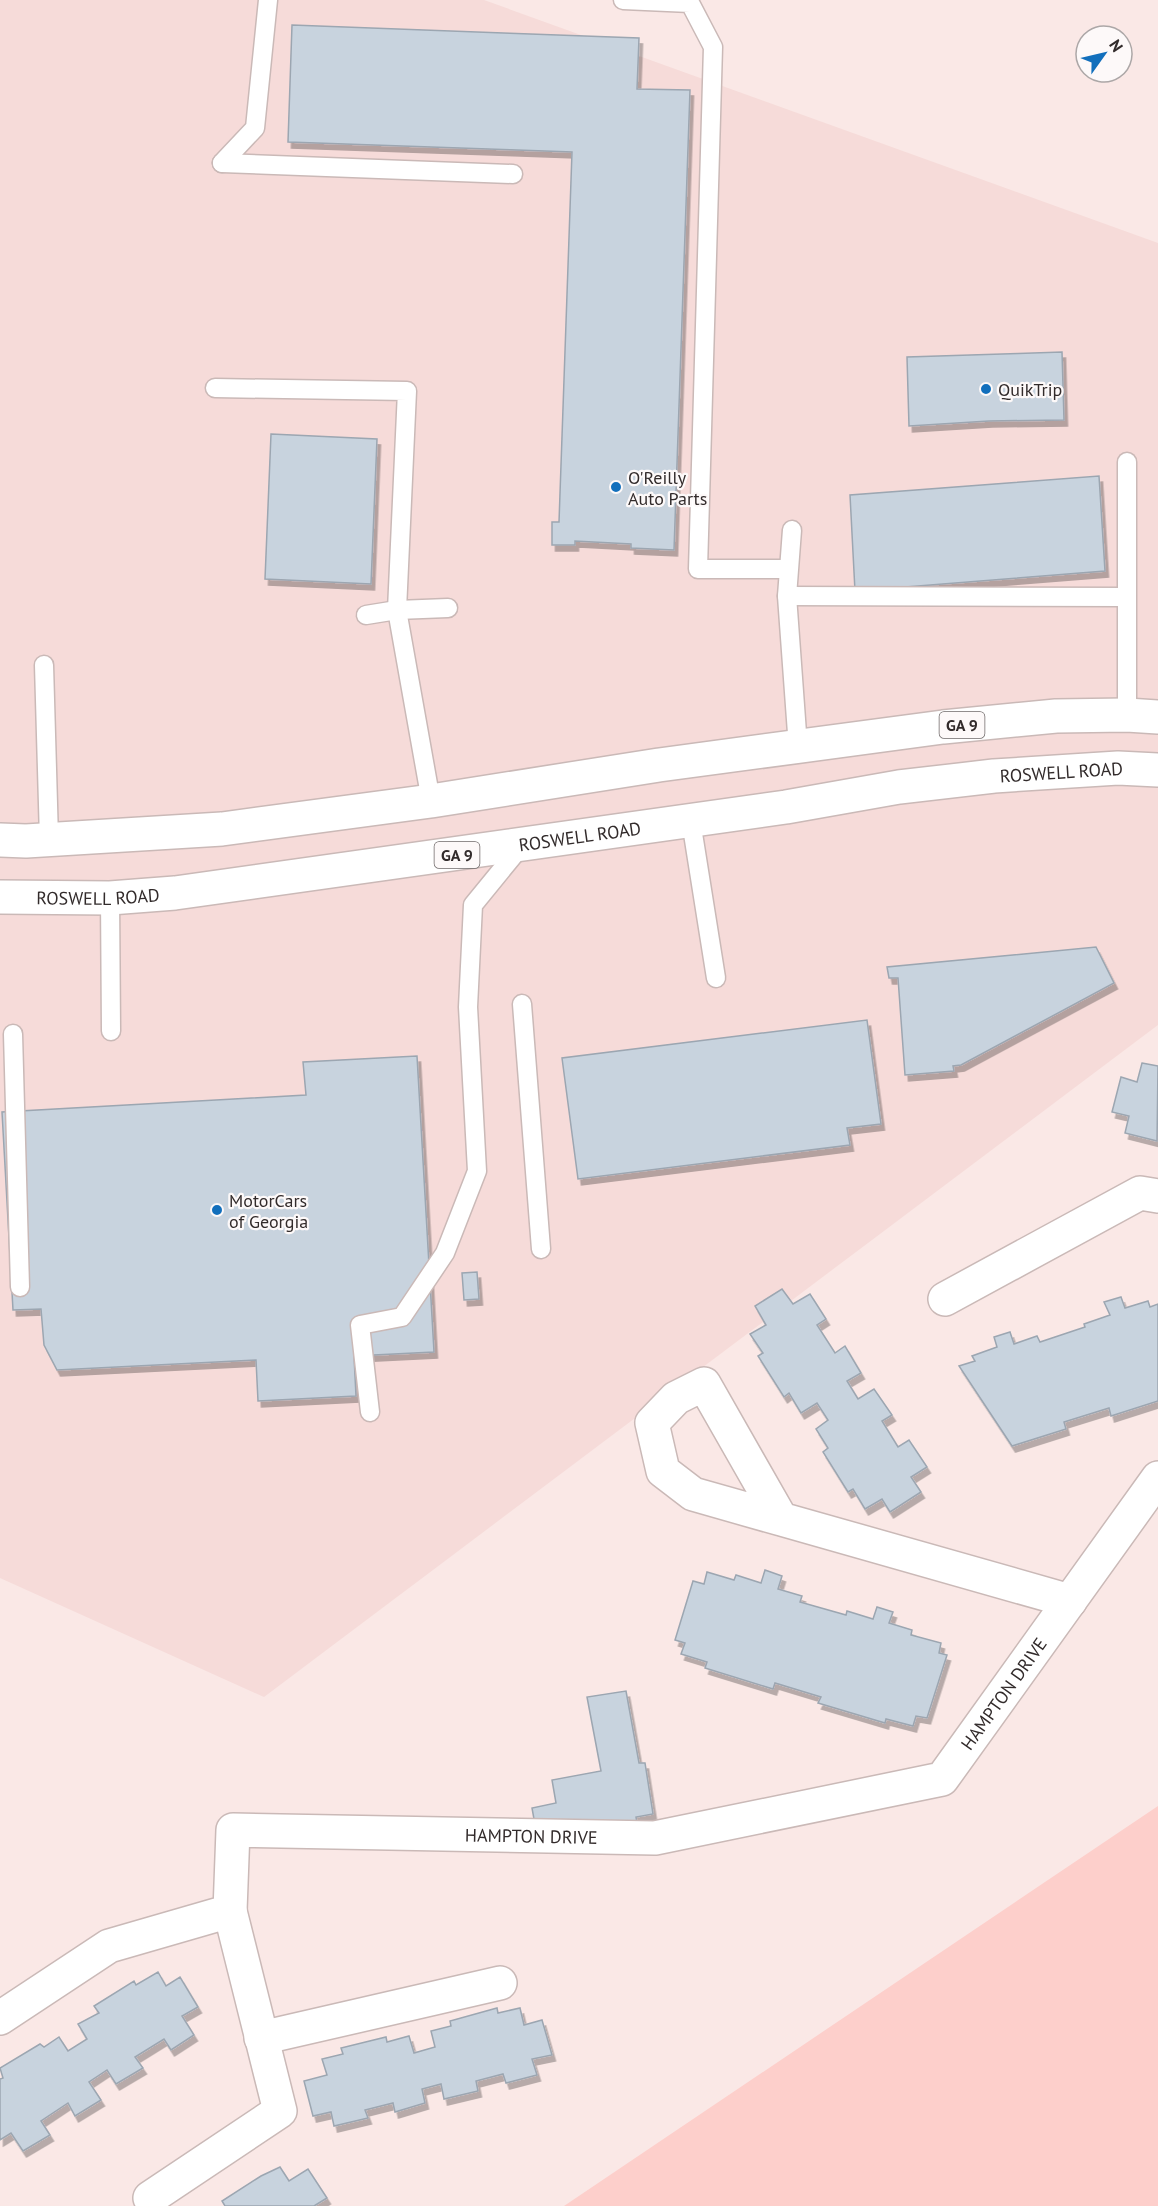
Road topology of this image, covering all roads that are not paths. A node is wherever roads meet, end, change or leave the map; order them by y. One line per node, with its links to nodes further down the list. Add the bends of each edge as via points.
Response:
1 (268, 0): 3 (lane, via 255,128 222,163)
2 (623, 0): 7 (lane, via 690,3 713,46 698,570)
3 (513, 174)
4 (215, 388): 11 (lane, via 407,391)
5 (1127, 462): 9 (lane)
6 (792, 530): 7 (lane)
7 (788, 569): 8 (lane)
8 (787, 596): 9 (lane); 15 (lane)
9 (1126, 597): 14 (lane)
10 (448, 608): 11 (lane)
11 (397, 610): 12 (lane); 17 (lane)
12 (366, 615)
13 (44, 665): 19 (lane)
14 (1143, 716): 15 (street, GA 9, via 1033,718)
15 (798, 747): 17 (street, GA 9)
16 (1158, 770): 18 (street, ROSWELL ROAD / GA 9, via 1118,768 959,780)
17 (431, 801): 19 (street, GA 9, via 222,829)
18 (691, 821): 21 (street, ROSWELL ROAD / GA 9); 24 (lane)
19 (50, 839): 20 (street, GA 9)
20 (0, 840)
21 (522, 845): 23 (street, ROSWELL ROAD / GA 9, via 175,893); 32 (lane, via 473,905 468,1007 477,1171 445,1253 402,1317 360,1325)
22 (0, 897): 23 (street, ROSWELL ROAD / GA 9)
23 (110, 898): 26 (lane)
24 (716, 978)
25 (522, 1004): 29 (lane)
26 (111, 1031)
27 (13, 1034): 30 (lane)
28 (1158, 1196): 31 (street, via 1140,1193)
29 (541, 1250)
30 (20, 1287)
31 (945, 1299)
32 (370, 1412)
33 (1158, 1478): 35 (street, HAMPTON DRIVE)
34 (781, 1519): 34 (street, via 704,1384 676,1398 652,1423 663,1471 693,1494); 35 (street)
35 (1070, 1601): 36 (street, HAMPTON DRIVE, via 942,1779 655,1838 233,1830)
36 (230, 1911): 38 (street, via 109,1946); 39 (street)
37 (500, 1983): 39 (street)
38 (0, 2018)
39 (261, 2038): 40 (street, via 280,2111)
40 (150, 2198)

